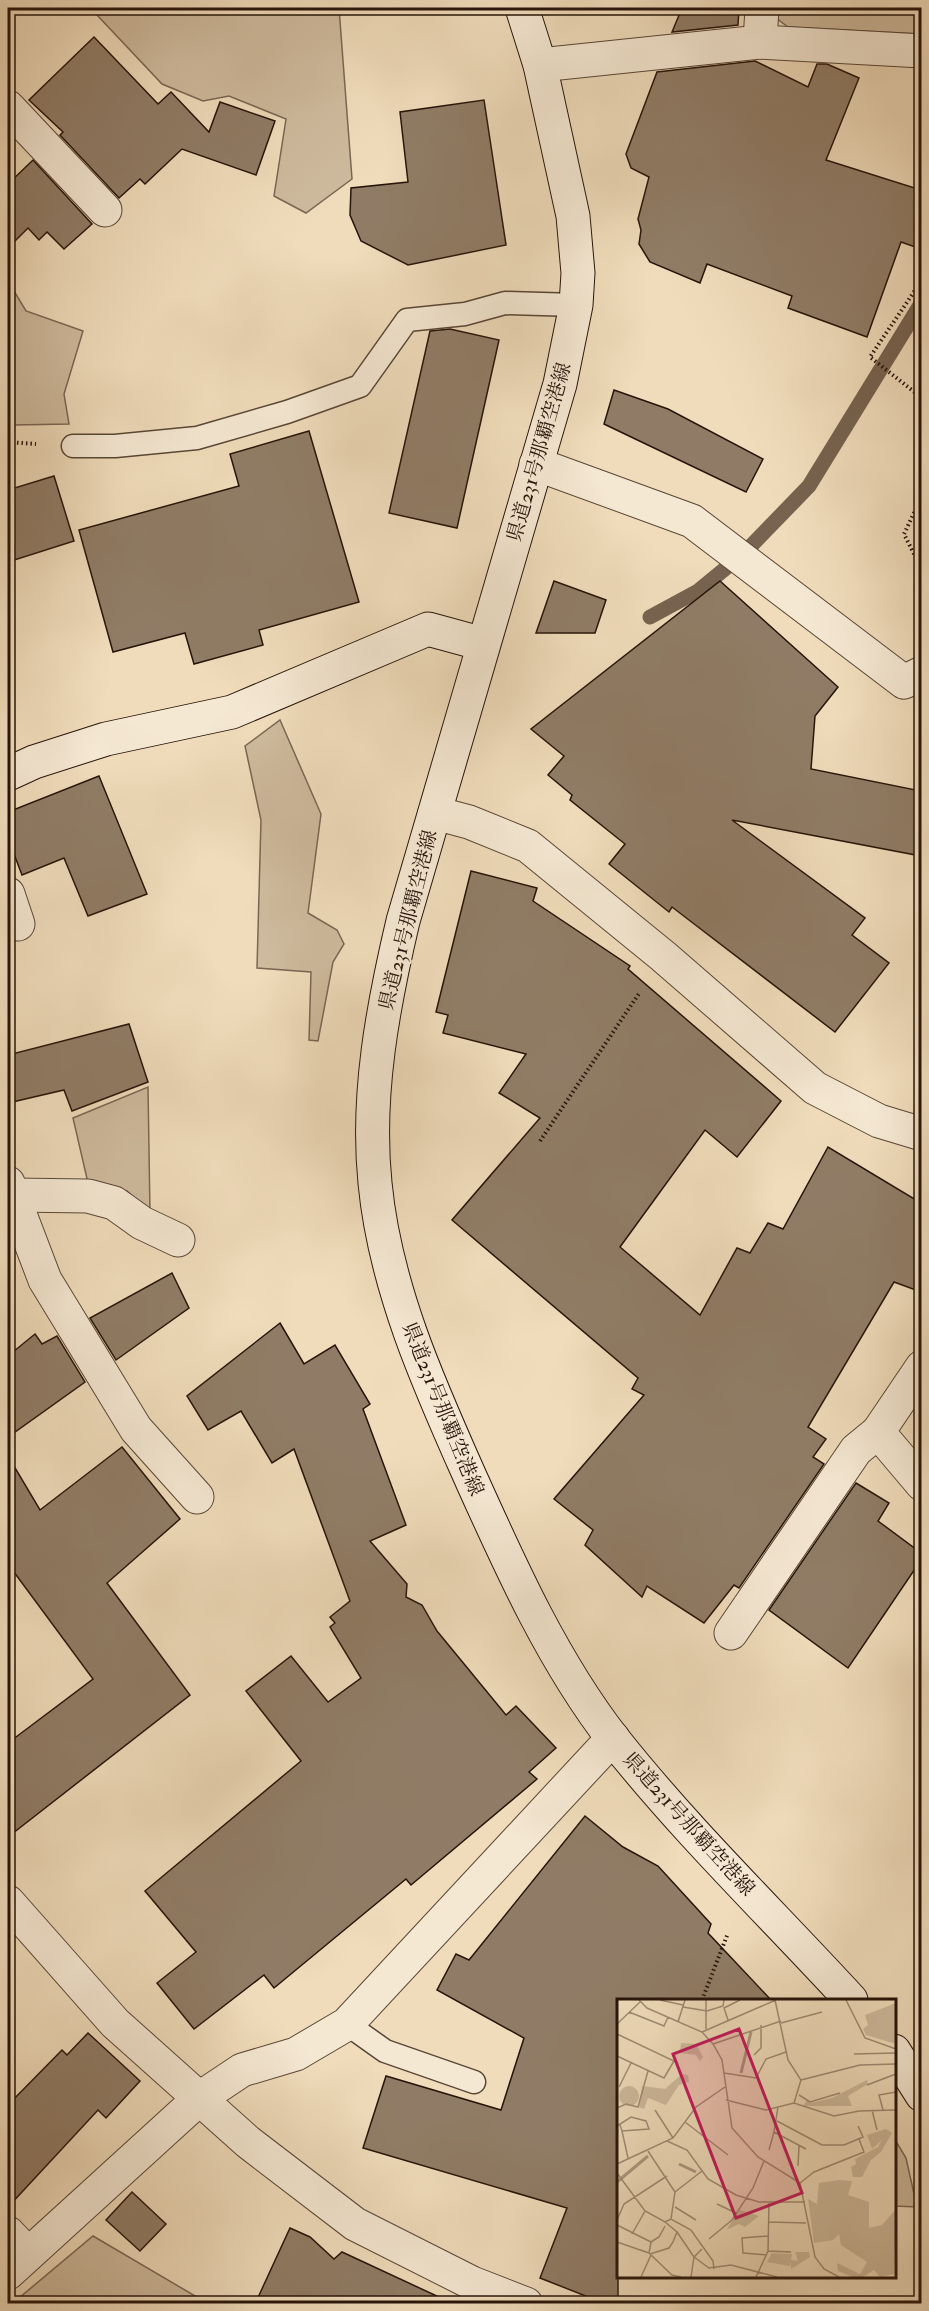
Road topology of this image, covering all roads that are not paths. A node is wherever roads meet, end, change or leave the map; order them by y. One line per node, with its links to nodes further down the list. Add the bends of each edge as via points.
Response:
1 (522, 8): 5 (street, 県道231号那覇空港線)
2 (762, 8): 3 (street)
3 (760, 42): 4 (street); 5 (street)
4 (921, 51)
5 (540, 65): 8 (street, 県道231号那覇空港線, via 573,216 578,273)
6 (8, 107): 7 (street)
7 (105, 210)
8 (576, 305): 9 (lane, via 505,303 465,314 407,320 360,386 197,438); 10 (street, 県道231号那覇空港線, via 568,351)
9 (73, 447)
10 (536, 464): 11 (street, 県道231号那覇空港線); 12 (street, via 692,521 904,682)
11 (483, 644): 13 (street, via 428,629 232,712 106,738); 14 (street, 県道231号那覇空港線)
12 (921, 673)
13 (8, 774)
14 (435, 813): 15 (street, via 528,846 815,1088 879,1121); 23 (street, 県道231号那覇空港線, via 403,921 377,1055 373,1119 375,1184 387,1253 409,1331 496,1536 560,1661)
15 (921, 1134)
16 (11, 1189): 17 (street, via 88,1196 114,1203 142,1223); 21 (street, via 45,1280 136,1429)
17 (178, 1240)
18 (921, 1367): 19 (street)
19 (878, 1432): 20 (street); 22 (street, via 856,1450)
20 (921, 1484)
21 (197, 1497)
22 (731, 1633)
23 (613, 1738): 25 (street, 県道231号那覇空港線, via 678,1816); 26 (street)
24 (8, 1902): 30 (street, via 115,2024)
25 (849, 1999)
26 (347, 2024): 28 (lane, via 385,2051); 30 (street, via 296,2054 242,2070)
27 (896, 2054): 29 (street)
28 (474, 2082)
29 (921, 2094)
30 (200, 2098): 31 (street); 32 (street, via 248,2142 355,2224)
31 (14, 2254)
32 (468, 2293): 33 (street)
33 (526, 2304)

